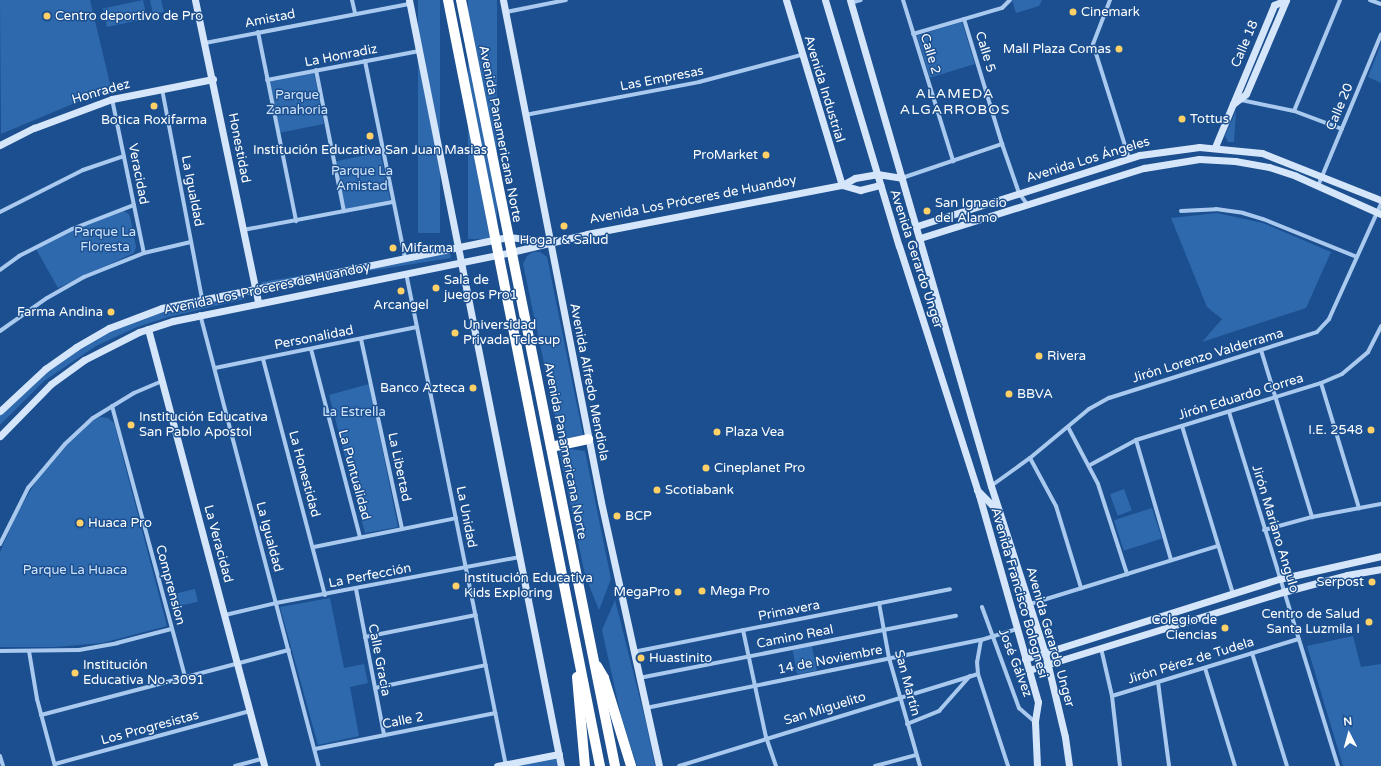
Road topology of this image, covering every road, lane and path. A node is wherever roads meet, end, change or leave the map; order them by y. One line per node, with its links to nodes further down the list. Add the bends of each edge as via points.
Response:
1 (195, 0): 25 (main road, Honestidad)
2 (352, 0): 20 (street)
3 (448, 0): 70 (highway, Avenida Panamericana Norte)
4 (461, 0): 68 (highway, Avenida Panamericana Norte)
5 (503, 0): 19 (main road, Avenida Alfredo Mendiola)
6 (566, 0): 19 (street)
7 (786, 0): 27 (main road, Avenida Industrial)
8 (825, 0): 47 (main road, Avenida Gerardo Unger)
9 (861, 0): 17 (street)
10 (903, 0): 23 (street, Calle 2)
11 (1010, 0): 21 (street, via 1002,8)
12 (1110, 0): 44 (street, via 1093,44)
13 (1286, 0): 34 (main road, Calle 18, via 1246,94); 35 (main road, Calle 18, via 1274,5)
14 (1340, 0): 36 (street)
15 (1370, 0): 18 (street)
16 (409, 2): 20 (street, Amistad); 26 (main road)
17 (850, 2): 49 (main road, Avenida Gerardo Unger)
18 (1381, 4)
19 (506, 12): 37 (main road, Avenida Alfredo Mendiola)
20 (354, 13): 22 (street, Amistad)
21 (964, 19): 23 (street); 39 (street, Calle 5)
22 (258, 32): 25 (street, Amistad); 31 (street)
23 (913, 34): 45 (street, Calle 2)
24 (1381, 35): 38 (street, Calle 20)
25 (205, 43): 30 (main road, Honestidad)
26 (419, 51): 28 (street, La Honradiz); 73 (main road)
27 (801, 55): 37 (street, Las Empresas, via 699,82); 50 (main road, Avenida Industrial)
28 (365, 62): 29 (street, La Honradiz); 55 (street)
29 (316, 70): 31 (street, La Honradiz); 59 (street)
30 (213, 79): 32 (main road, Honradez); 67 (main road, Honestidad)
31 (267, 80): 64 (street)
32 (162, 88): 33 (main road, Honradez); 71 (street, La Igualdad)
33 (112, 99): 40 (main road, Honradez, via 48,122); 43 (street, Veracidad)
34 (1241, 100): 35 (main road); 36 (street)
35 (1233, 104): 41 (main road, Calle 18)
36 (1294, 111): 38 (street)
37 (526, 116): 72 (main road, Avenida Alfredo Mendiola)
38 (1342, 128): 48 (street, Calle 20)
39 (1002, 144): 45 (street); 53 (street, Calle 5)
40 (0, 145)
41 (1215, 147): 42 (main road, Avenida Los Ángeles, via 1178,148); 48 (main road, Avenida Los Ángeles, via 1262,153)
42 (1140, 155): 44 (main road, Avenida Los Ángeles); 46 (main road)
43 (124, 156): 58 (street, Veracidad); 61 (street, via 83,170)
44 (1129, 158): 53 (main road, Avenida Los Ángeles)
45 (952, 160): 49 (street)
46 (1144, 168): 52 (main road, Avenida Los Ángeles, via 1199,159 1235,161 1269,167); 56 (main road, Avenida Los Ángeles)
47 (874, 175): 49 (main road, Avenida Los Próceres de Huandoy); 50 (main road, Avenida Los Próceres de Huandoy, via 855,178); 51 (main road, Avenida Gerardo Unger)
48 (1323, 176): 52 (street, Calle 20); 54 (main road, Avenida Los Ángeles)
49 (902, 178): 66 (main road, Avenida Gerardo Unger)
50 (842, 185): 51 (main road, Avenida Los Próceres de Huandoy, via 860,190); 72 (main road, Avenida Los Próceres de Huandoy)
51 (880, 185): 110 (main road, Avenida Gerardo Unger)
52 (1318, 186): 63 (main road, Avenida Los Ángeles)
53 (1020, 193): 56 (street, Calle 5); 62 (main road, Avenida Los Ángeles)
54 (1381, 200)
55 (392, 202): 59 (street); 77 (street)
56 (1027, 204): 65 (main road, Avenida Los Ángeles)
57 (1381, 204): 63 (street, Jirón Lorenzo Valderrama)
58 (134, 205): 75 (street, Veracidad); 80 (street, via 72,229 19,256)
59 (344, 211): 64 (street)
60 (1182, 211): 78 (street, via 1216,209 1243,213)
61 (0, 212)
62 (960, 212): 65 (main road); 66 (main road, Avenida Los Ángeles)
63 (1379, 213): 78 (street, Jirón Lorenzo Valderrama)
64 (296, 220): 67 (street)
65 (964, 224): 69 (main road, Avenida Los Ángeles)
66 (917, 226): 69 (main road, Avenida Gerardo Unger)
67 (243, 230): 82 (main road, Honestidad)
68 (508, 237): 70 (main road, Avenida Los Próceres de Huandoy); 72 (main road, Avenida Los Próceres de Huandoy); 74 (highway, Avenida Panamericana Norte)
69 (920, 238): 109 (main road, Avenida Gerardo Unger)
70 (495, 239): 73 (main road, Avenida Los Próceres de Huandoy); 76 (highway, Avenida Panamericana Norte)
71 (191, 242): 75 (street); 83 (street, La Igualdad)
72 (549, 242): 74 (main road, Avenida Los Próceres de Huandoy); 104 (main road, Avenida Alfredo Mendiola)
73 (459, 246): 77 (main road, Avenida Los Próceres de Huandoy); 79 (main road)
74 (511, 252): 76 (main road, Avenida Los Próceres de Huandoy); 106 (highway, Avenida Panamericana Norte)
75 (144, 253): 89 (street, via 66,287)
76 (498, 255): 79 (main road, Avenida Los Próceres de Huandoy); 158 (highway, Avenida Panamericana Norte)
77 (405, 257): 82 (main road, Avenida Los Próceres de Huandoy)
78 (1357, 257): 92 (street, Jirón Lorenzo Valderrama, via 1324,327 1317,332)
79 (462, 262): 81 (main road, Avenida Los Próceres de Huandoy); 124 (main road)
80 (0, 270)
81 (406, 272): 84 (main road, Avenida Los Próceres de Huandoy); 88 (street, La Unidad)
82 (255, 287): 83 (main road, Avenida Los Próceres de Huandoy); 84 (main road, Honestidad)
83 (202, 298): 99 (main road, Avenida Los Próceres de Huandoy, via 162,308 109,328 45,369)
84 (258, 302): 85 (main road, Avenida Los Próceres de Huandoy)
85 (200, 313): 87 (main road, Avenida Los Próceres de Huandoy); 94 (street, La Igualdad)
86 (1381, 326): 96 (street, Jirón Eduardo Correa, via 1360,361 1342,374)
87 (148, 328): 95 (main road, La Veracidad); 103 (main road, Avenida Los Próceres de Huandoy, via 103,349 71,369 51,384)
88 (418, 328): 90 (street, Personalidad); 115 (street, La Unidad)
89 (0, 331)
90 (361, 339): 91 (street, Personalidad); 116 (street, La Libertad)
91 (311, 349): 93 (street, Personalidad); 119 (street, La Puntualidad)
92 (1261, 350): 97 (street); 102 (street, Jirón Lorenzo Valderrama, via 1116,394 1089,409)
93 (263, 359): 94 (street, Personalidad); 122 (street, La Honestidad)
94 (215, 368): 136 (street, La Igualdad)
95 (162, 381): 98 (street); 140 (main road, La Veracidad)
96 (1321, 383): 97 (street, Jirón Eduardo Correa); 112 (street)
97 (1276, 398): 100 (street, Jirón Eduardo Correa); 114 (street)
98 (112, 406): 118 (street, via 81,428 52,457 28,488); 143 (street, Comprension)
99 (0, 411)
100 (1229, 412): 101 (street, Jirón Eduardo Correa); 117 (street, Jirón Mariano Angulo)
101 (1182, 426): 105 (street, Jirón Eduardo Correa); 121 (street)
102 (1068, 427): 107 (street, Jirón Lorenzo Valderrama); 108 (street)
103 (0, 436)
104 (588, 439): 106 (highway); 155 (main road, Avenida Alfredo Mendiola)
105 (1136, 440): 108 (street, Jirón Eduardo Correa); 125 (street)
106 (551, 447): 161 (highway, Avenida Panamericana Norte)
107 (1030, 458): 109 (street, Jirón Lorenzo Valderrama); 130 (street, via 1054,500)
108 (1090, 465): 128 (street, via 1107,508)
109 (991, 486): 113 (main road, Avenida Gerardo Unger)
110 (977, 490): 113 (main road, Avenida Gerardo Unger); 144 (main road, Avenida Francisco Bolognesi)
111 (1381, 504): 112 (street)
112 (1359, 508): 114 (street)
113 (1001, 516): 138 (main road, Avenida Gerardo Unger)
114 (1312, 517): 117 (street)
115 (456, 518): 116 (street); 126 (street, La Unidad)
116 (402, 529): 119 (street)
117 (1264, 530): 129 (street, Jirón Mariano Angulo)
118 (2, 532): 120 (street)
119 (360, 537): 122 (street)
120 (0, 544)
121 (1218, 546): 125 (street); 134 (street)
122 (314, 547): 135 (street, La Honestidad)
123 (1381, 556): 129 (main road)
124 (520, 557): 126 (street, La Perfección); 187 (main road, via 532,629)
125 (1171, 560): 128 (street)
126 (466, 567): 131 (street, La Perfección); 141 (street, La Unidad)
127 (1381, 569): 133 (main road, via 1340,576)
128 (1127, 574): 130 (street)
129 (1279, 579): 133 (street, Jirón Mariano Angulo); 134 (main road)
130 (1081, 588): 138 (street)
131 (356, 589): 135 (street, La Perfección); 147 (street, Calle Gracia)
132 (950, 590): 137 (street, Primavera)
133 (1283, 592): 149 (street, Jirón Mariano Angulo); 151 (main road)
134 (1233, 594): 156 (main road)
135 (325, 595): 136 (street, La Perfección)
136 (276, 603): 140 (street, La Perfección); 152 (street, La Igualdad)
137 (879, 603): 145 (street, Primavera); 146 (street, San Martín)
138 (1030, 604): 156 (main road, Avenida Gerardo Unger)
139 (982, 607): 148 (street, José Gálvez)
140 (225, 615): 163 (main road, La Veracidad)
141 (476, 616): 147 (street); 165 (street, La Unidad)
142 (956, 616): 146 (street, Camino Real)
143 (171, 629): 154 (street, via 96,647); 170 (street, Comprension)
144 (1017, 629): 148 (street, 14 de Noviembre); 162 (main road, Avenida Francisco Bolognesi)
145 (743, 630): 155 (street, Primavera); 159 (street)
146 (885, 630): 159 (street, Camino Real); 160 (street, San Martín)
147 (365, 637): 174 (street, Calle Gracia)
148 (992, 637): 150 (street, 14 de Noviembre); 182 (street, José Gálvez, via 1019,708)
149 (1299, 639): 157 (street, Jirón Pérez de Tudela); 214 (street, Jirón Mariano Angulo)
150 (981, 640): 160 (street, 14 de Noviembre); 168 (street, via 977,662)
151 (1101, 648): 164 (main road); 175 (street)
152 (289, 650): 163 (street); 186 (street, La Igualdad)
153 (0, 651): 154 (street)
154 (29, 651): 181 (street)
155 (633, 652): 171 (main road, Avenida Alfredo Mendiola)
156 (1045, 653): 162 (main road); 164 (main road, Avenida Gerardo Unger)
157 (1252, 653): 166 (street, Jirón Pérez de Tudela); 213 (street)
158 (577, 655): 198 (highway, via 577,689); 199 (highway, Avenida Panamericana Norte)
159 (748, 657): 171 (street, Camino Real); 173 (street)
160 (889, 658): 173 (street, 14 de Noviembre); 176 (street, San Martín)
161 (593, 659): 200 (highway, Avenida Panamericana Norte); 201 (highway, via 604,678)
162 (1026, 659): 167 (main road, Avenida Francisco Bolognesi)
163 (237, 663): 170 (street); 179 (main road, La Veracidad)
164 (1048, 664): 167 (main road); 209 (main road, Avenida Gerardo Unger)
165 (486, 665): 174 (street); 180 (street, La Unidad)
166 (1204, 668): 172 (street, Jirón Pérez de Tudela); 212 (street)
167 (1029, 670): 177 (main road, Avenida Francisco Bolognesi)
168 (978, 674): 169 (street, San Miguelito); 207 (street)
169 (970, 676): 176 (street, San Miguelito); 183 (street, via 939,711)
170 (185, 677): 181 (street)
171 (639, 678): 178 (main road, Avenida Alfredo Mendiola)
172 (1158, 682): 175 (street, Jirón Pérez de Tudela); 211 (street)
173 (754, 685): 178 (street, 14 de Noviembre); 185 (street)
174 (375, 688): 184 (street, Calle Gracia)
175 (1112, 696): 210 (street)
176 (899, 697): 183 (street, San Martín); 185 (street, San Miguelito)
177 (1038, 702): 182 (main road, José Gálvez)
178 (646, 708): 202 (main road, Avenida Alfredo Mendiola)
179 (250, 711): 190 (main road, La Veracidad); 191 (street, Los Progresistas)
180 (495, 713): 184 (street, Calle 2); 192 (street, La Unidad)
181 (41, 715): 191 (street)
182 (1035, 722): 208 (main road, José Gálvez)
183 (907, 724): 188 (street, San Martín)
184 (384, 735): 186 (street, Calle 2)
185 (766, 737): 203 (street, San Miguelito); 204 (street)
186 (315, 749): 195 (street, La Igualdad)
187 (559, 754): 192 (main road); 197 (main road)
188 (916, 755): 205 (street); 206 (street, San Martín)
189 (0, 756): 193 (street)
190 (263, 762): 194 (street)
191 (55, 765)
192 (506, 765): 196 (main road)
193 (3, 766)
194 (235, 766)
195 (319, 766)
196 (497, 766)
197 (561, 766)
198 (585, 766)
199 (600, 766)
200 (615, 766)
201 (631, 766)
202 (659, 766)
203 (679, 766)
204 (776, 766)
205 (875, 766)
206 (920, 766)
207 (1008, 766)
208 (1037, 766)
209 (1069, 766)
210 (1120, 766)
211 (1169, 766)
212 (1235, 766)
213 (1287, 766)
214 (1338, 766)

